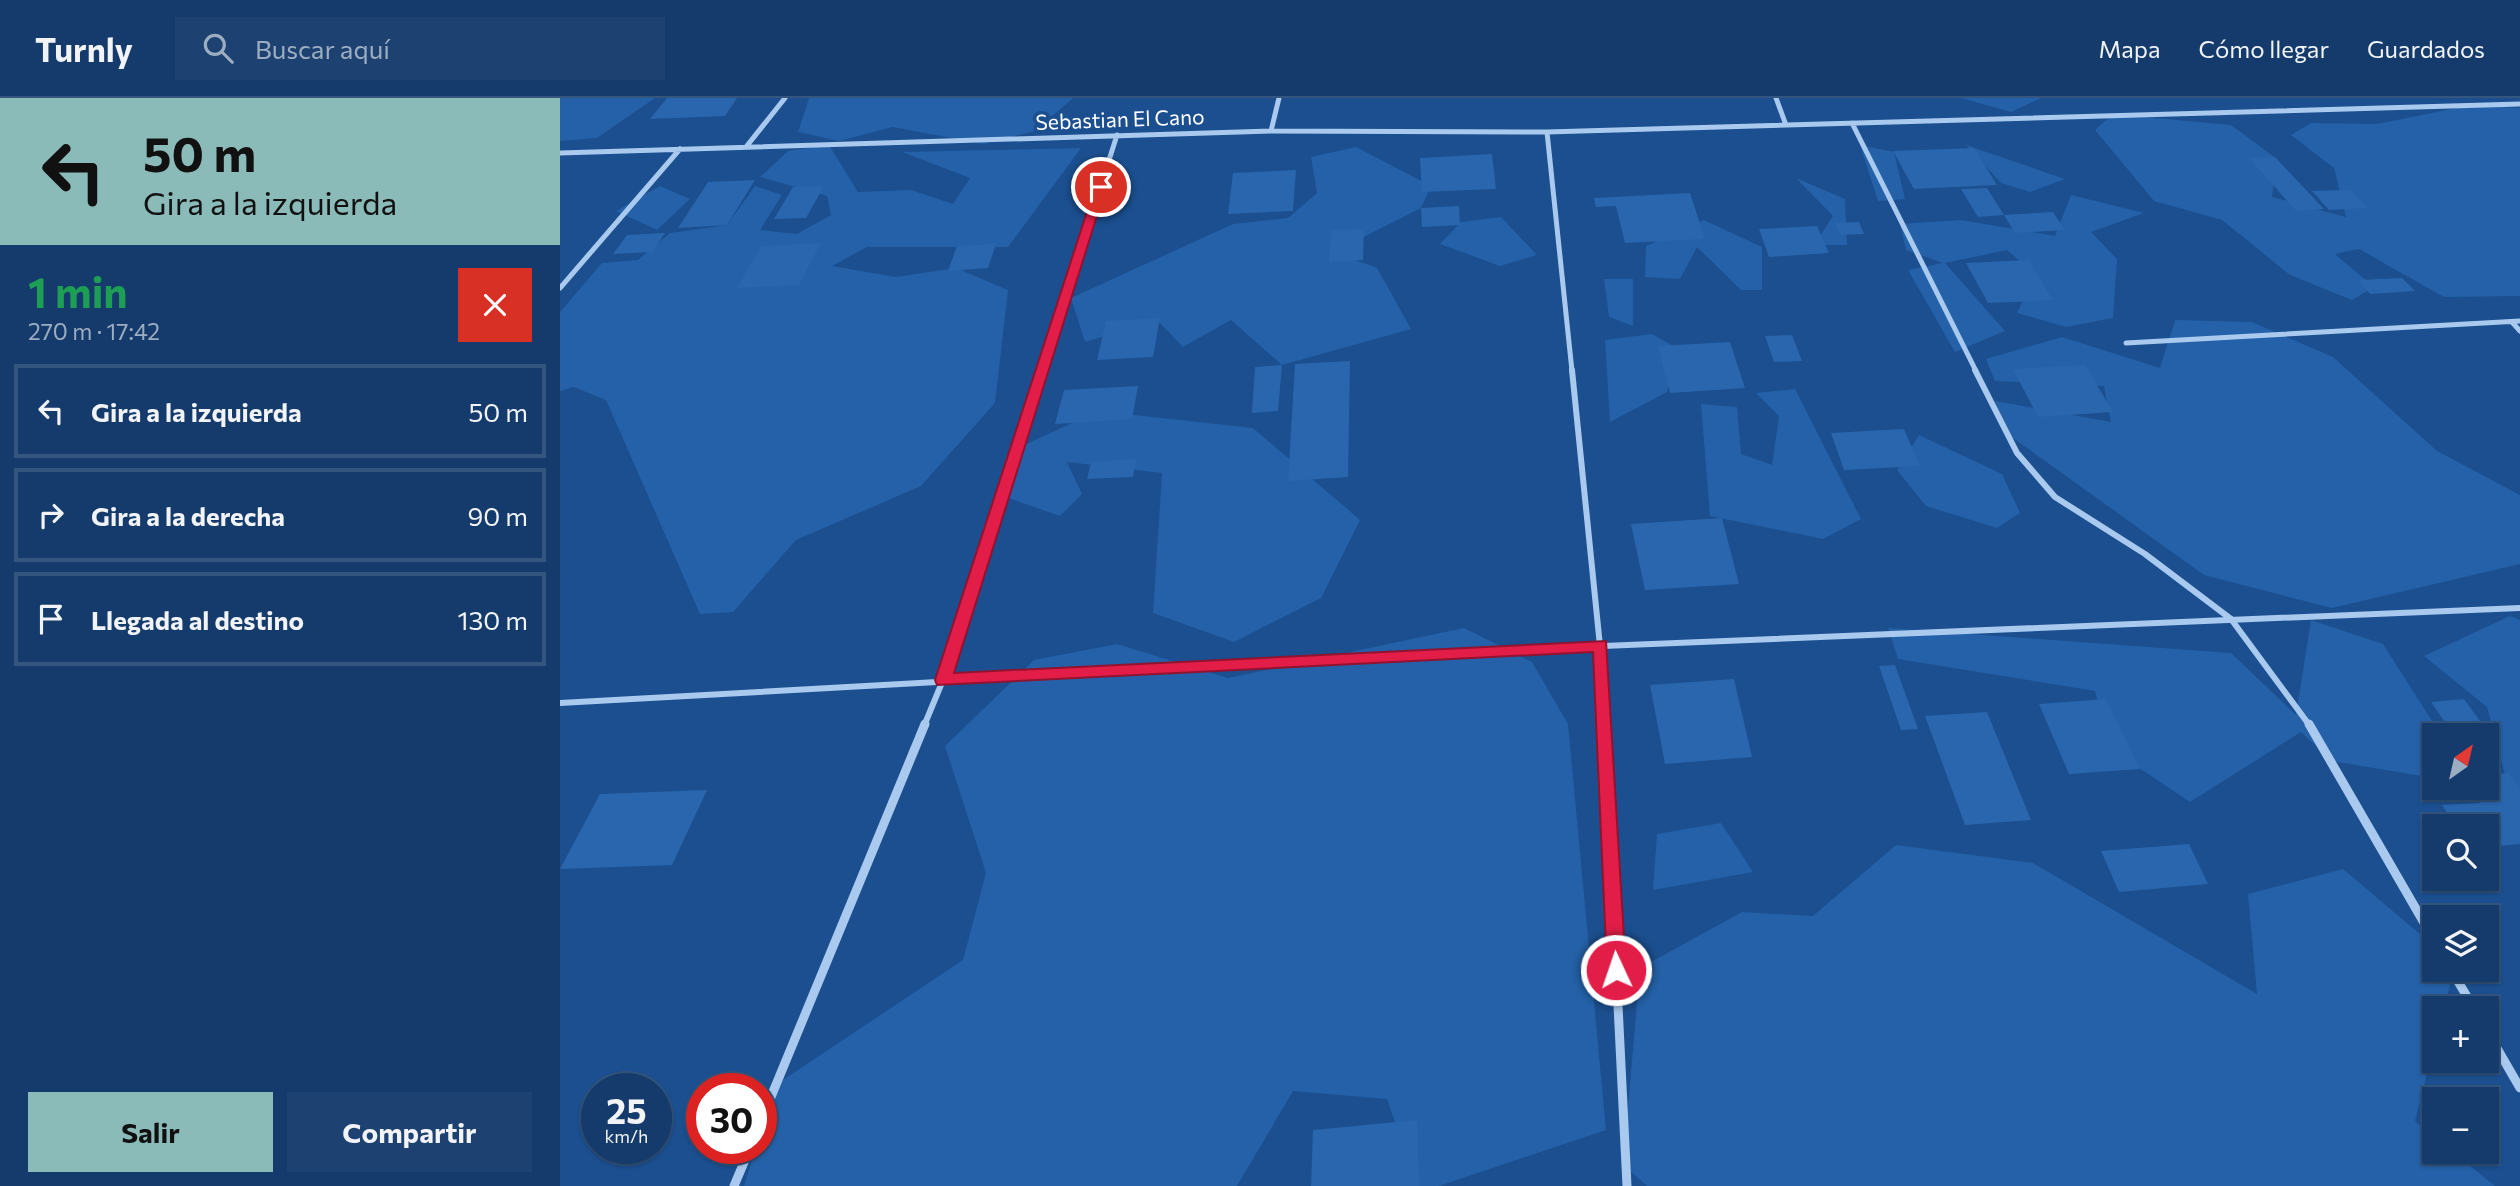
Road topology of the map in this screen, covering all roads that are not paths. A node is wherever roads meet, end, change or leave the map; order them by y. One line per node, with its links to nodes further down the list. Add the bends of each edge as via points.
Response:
1 (785, 98): 10 (street)
2 (1279, 98): 7 (street)
3 (1776, 98): 6 (street)
4 (2520, 104): 5 (street, Sebastian El Cano)
5 (1852, 123): 6 (street, Sebastian El Cano); 19 (street, via 2017,453 2055,497 2145,554)
6 (1786, 125): 8 (street, Sebastian El Cano)
7 (1271, 131): 8 (street, Sebastian El Cano); 9 (street, Sebastian El Cano)
8 (1547, 132): 20 (street)
9 (1118, 135): 10 (street, Sebastian El Cano); 21 (street)
10 (746, 147): 11 (street, Sebastian El Cano)
11 (680, 149): 12 (street, Sebastian El Cano); 13 (street)
12 (560, 153)
13 (560, 288)
14 (2520, 321): 15 (street)
15 (2511, 322): 16 (street); 17 (street)
16 (2520, 331)
17 (2126, 342)
18 (2520, 608): 19 (street)
19 (2231, 619): 20 (street); 23 (street, via 2311,727)
20 (1600, 646): 21 (street); 29 (street)
21 (943, 680): 22 (street); 25 (street)
22 (560, 703)
23 (2422, 919)
24 (2499, 1052): 26 (street)
25 (777, 1082)
26 (2520, 1088)
27 (743, 1164): 28 (street)
28 (734, 1186)
29 (1627, 1186)

